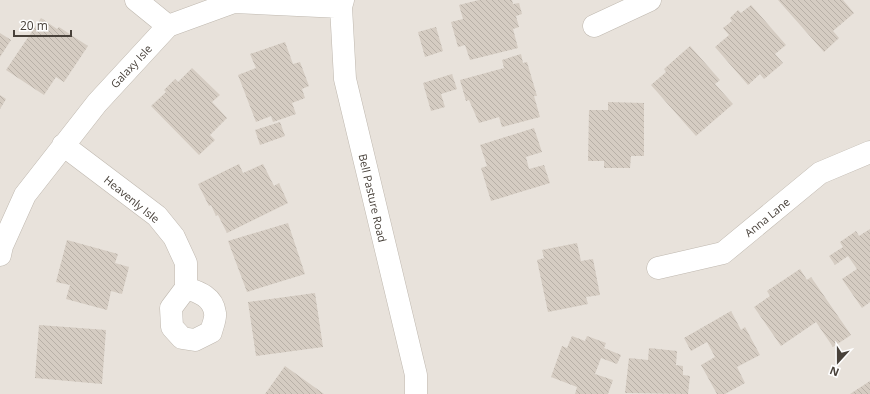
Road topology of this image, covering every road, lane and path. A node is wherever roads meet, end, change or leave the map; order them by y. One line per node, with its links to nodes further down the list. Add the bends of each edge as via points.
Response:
1 (136, 0): 4 (street)
2 (650, 0): 5 (street)
3 (342, 3): 4 (street, Galaxy Isle, via 234,2); 11 (street, Bell Pasture Road, via 345,79 416,375)
4 (168, 26): 6 (street, Galaxy Isle, via 97,103)
5 (594, 26)
6 (63, 145): 8 (street, Galaxy Isle, via 25,195); 10 (street, Heavenly Isle, via 157,216 174,237 186,264)
7 (870, 152): 9 (street, Anna Lane, via 820,173 723,253)
8 (0, 256)
9 (658, 268)
10 (186, 288)
11 (416, 394)

